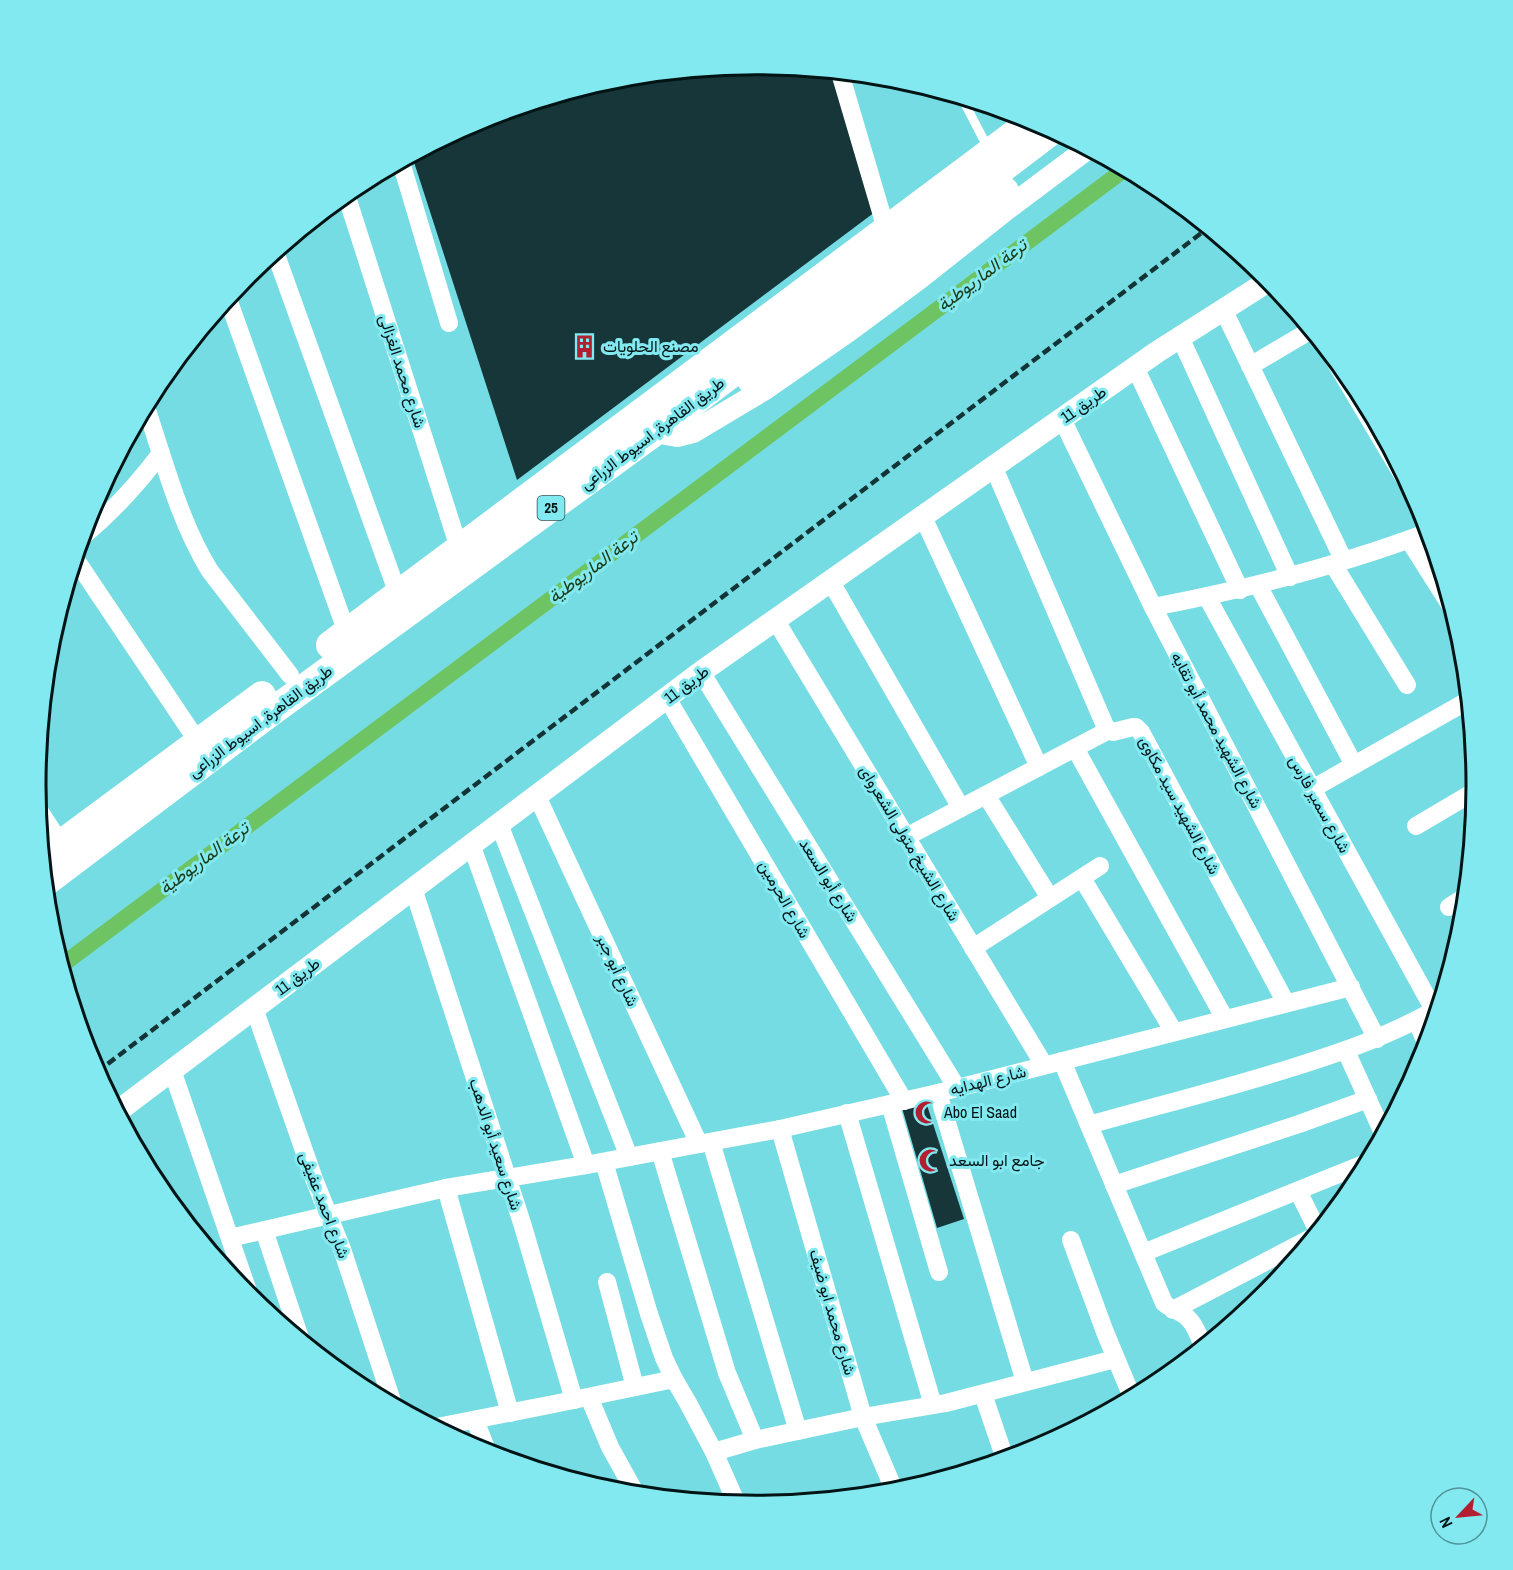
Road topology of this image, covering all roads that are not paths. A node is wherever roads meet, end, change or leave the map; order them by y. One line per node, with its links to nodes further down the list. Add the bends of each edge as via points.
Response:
1 (842, 80): 10 (street)
2 (967, 107): 6 (lane)
3 (1023, 127): 6 (highway, طريق القاهرة, اسيوط الزراعى / 25)
4 (1045, 136): 20 (highway, طريق القاهرة, اسيوط الزراعى / 25)
5 (1064, 145): 20 (highway, via 839,320 769,369 728,394)
6 (990, 152): 10 (highway, طريق القاهرة, اسيوط الزراعى / 25)
7 (1081, 153): 23 (street, via 850,330 765,388 693,432 677,436)
8 (403, 169): 15 (street)
9 (349, 204): 30 (street, شارع محمد الغزالى)
10 (886, 229): 30 (highway, طريق القاهرة, اسيوط الزراعى / 25)
11 (279, 260): 37 (street)
12 (1261, 285): 14 (street, طريق 11)
13 (231, 308): 41 (street)
14 (1223, 309): 17 (street, طريق 11); 18 (street)
15 (449, 323)
16 (1304, 334): 18 (street)
17 (1180, 337): 19 (street, طريق 11); 33 (street)
18 (1250, 366): 31 (street)
19 (1135, 367): 22 (street, طريق 11); 36 (street)
20 (697, 400): 23 (highway, طريق القاهرة, اسيوط الزراعى / 25)
21 (150, 418): 24 (street)
22 (1062, 419): 25 (street, طريق 11); 39 (street, شارع الشهيد محمد أبو تقايه)
23 (655, 432): 63 (highway, طريق القاهرة, اسيوط الزراعى / 25)
24 (161, 453): 27 (street, via 141,480); 43 (street, via 188,526 210,571)
25 (994, 468): 26 (street, طريق 11); 47 (street)
26 (923, 517): 34 (street, طريق 11); 51 (street)
27 (97, 524)
28 (1421, 535): 29 (street)
29 (1409, 540): 31 (street); 35 (street)
30 (459, 548): 37 (highway, طريق القاهرة, اسيوط الزراعى / 25)
31 (1339, 563): 33 (street); 44 (street)
32 (81, 567): 48 (street)
33 (1290, 577): 36 (street)
34 (831, 582): 40 (street, طريق 11); 56 (street)
35 (1437, 584)
36 (1249, 588): 38 (street); 50 (street)
37 (398, 594): 41 (highway, طريق القاهرة, اسيوط الزراعى / 25)
38 (1207, 597): 39 (street); 52 (street, شارع سمير فارس)
39 (1153, 607): 70 (street, شارع الشهيد محمد أبو تقايه)
40 (776, 621): 42 (street, طريق 11); 59 (street, شارع الشيخ متولى الشعرواى)
41 (347, 633): 43 (highway, طريق القاهرة, اسيوط الزراعى / 25)
42 (701, 672): 45 (street, طريق 11); 84 (street, شارع أبو السعد)
43 (290, 675): 48 (highway, طريق القاهرة, اسيوط الزراعى / 25)
44 (1407, 685)
45 (667, 698): 54 (street, طريق 11); 87 (street, شارع الحرمين)
46 (1461, 704): 50 (street)
47 (1109, 730): 49 (street); 72 (street, شارع الشهيد سيد مكاوى, via 1136,727 1141,732)
48 (198, 741): 61 (highway, طريق القاهرة, اسيوط الزراعى / 25)
49 (1075, 748): 51 (street); 75 (street)
50 (1354, 765): 52 (street)
51 (1039, 767): 53 (street)
52 (1312, 789): 71 (street, شارع سمير فارس)
53 (986, 795): 56 (street); 66 (street)
54 (537, 796): 57 (street, طريق 11); 93 (street, شارع أبو جبر)
55 (1466, 796): 58 (street)
56 (961, 808): 59 (street)
57 (499, 824): 60 (street, طريق 11); 95 (street)
58 (1416, 826)
59 (906, 837): 69 (street, شارع الشيخ متولى الشعرواى)
60 (471, 844): 65 (street, طريق 11); 96 (street)
61 (52, 850)
62 (1100, 866): 64 (street)
63 (53, 876)
64 (1082, 878): 66 (street); 77 (street)
65 (413, 888): 73 (street, طريق 11); 98 (street, شارع سعيد أبو الدهب)
66 (1050, 898): 69 (street)
67 (1456, 902): 68 (street)
68 (1449, 907)
69 (973, 948): 82 (street, شارع الشيخ متولى الشعرواى)
70 (1351, 987): 72 (street, شارع الهدايه); 79 (street, شارع الشهيد محمد أبو تقايه)
71 (1432, 1002)
72 (1286, 1003): 75 (street, شارع الهدايه)
73 (254, 1008): 83 (street, طريق 11); 102 (street, شارع احمد عفيفى)
74 (1429, 1013): 76 (street)
75 (1226, 1019): 77 (street, شارع الهدايه)
76 (1416, 1020): 78 (street); 79 (street)
77 (1174, 1032): 81 (street, شارع الهدايه)
78 (1421, 1032)
79 (1377, 1039): 80 (street)
80 (1346, 1051): 86 (street); 90 (street)
81 (1062, 1061): 82 (street, شارع الهدايه); 90 (street)
82 (1044, 1065): 84 (street, شارع الهدايه)
83 (172, 1070): 88 (street, طريق 11); 105 (street)
84 (957, 1088): 85 (street, شارع الهدايه)
85 (938, 1093): 87 (street, شارع الهدايه); 117 (street)
86 (1368, 1099): 91 (street); 99 (street)
87 (897, 1102): 89 (street, شارع الهدايه); 109 (street, شارع الحرمين)
88 (124, 1106)
89 (847, 1113): 92 (street, شارع الهدايه); 123 (street)
90 (1089, 1125): 99 (street)
91 (1379, 1125)
92 (780, 1129): 93 (street, شارع الهدايه); 125 (street, شارع محمد ابو ضيف)
93 (705, 1143): 94 (street, شارع الهدايه); 128 (street, شارع أبو جبر)
94 (660, 1151): 95 (street, شارع الهدايه); 130 (street, via 727,1373)
95 (629, 1157): 96 (street, شارع الهدايه)
96 (595, 1163): 98 (street, شارع الهدايه); 116 (street)
97 (1354, 1168): 101 (street)
98 (507, 1178): 100 (street, شارع الهدايه); 122 (street, شارع سعيد أبو الدهب)
99 (1114, 1185): 107 (street)
100 (446, 1188): 102 (street, شارع الهدايه); 124 (street)
101 (1298, 1191): 103 (street); 107 (street)
102 (328, 1215): 104 (street, شارع الهدايه); 120 (street, شارع احمد عفيفى)
103 (1314, 1224)
104 (264, 1230): 105 (street, شارع الهدايه); 113 (street)
105 (230, 1238): 110 (street)
106 (1071, 1239): 115 (street)
107 (1143, 1253): 112 (street, via 1164,1303)
108 (1286, 1257): 112 (street)
109 (939, 1272)
110 (242, 1274)
111 (607, 1282): 118 (street)
112 (1173, 1310): 114 (street, via 1188,1318)
113 (296, 1325)
114 (1200, 1339)
115 (1115, 1359): 117 (street); 119 (street)
116 (674, 1379): 118 (street); 132 (street)
117 (1025, 1382): 121 (street)
118 (635, 1388): 122 (street)
119 (1128, 1389)
120 (389, 1392)
121 (983, 1394): 123 (street); 131 (street)
122 (581, 1399): 124 (street); 134 (street, شارع سعيد أبو الدهب)
123 (933, 1406): 125 (street)
124 (510, 1413): 126 (street)
125 (863, 1417): 128 (street); 133 (street, شارع محمد ابو ضيف)
126 (475, 1420): 127 (street); 129 (street)
127 (449, 1425)
128 (798, 1431): 130 (street)
129 (483, 1440)
130 (755, 1440): 132 (street)
131 (1002, 1451)
132 (714, 1452): 135 (street)
133 (891, 1482)
134 (630, 1483)
135 (733, 1494)

